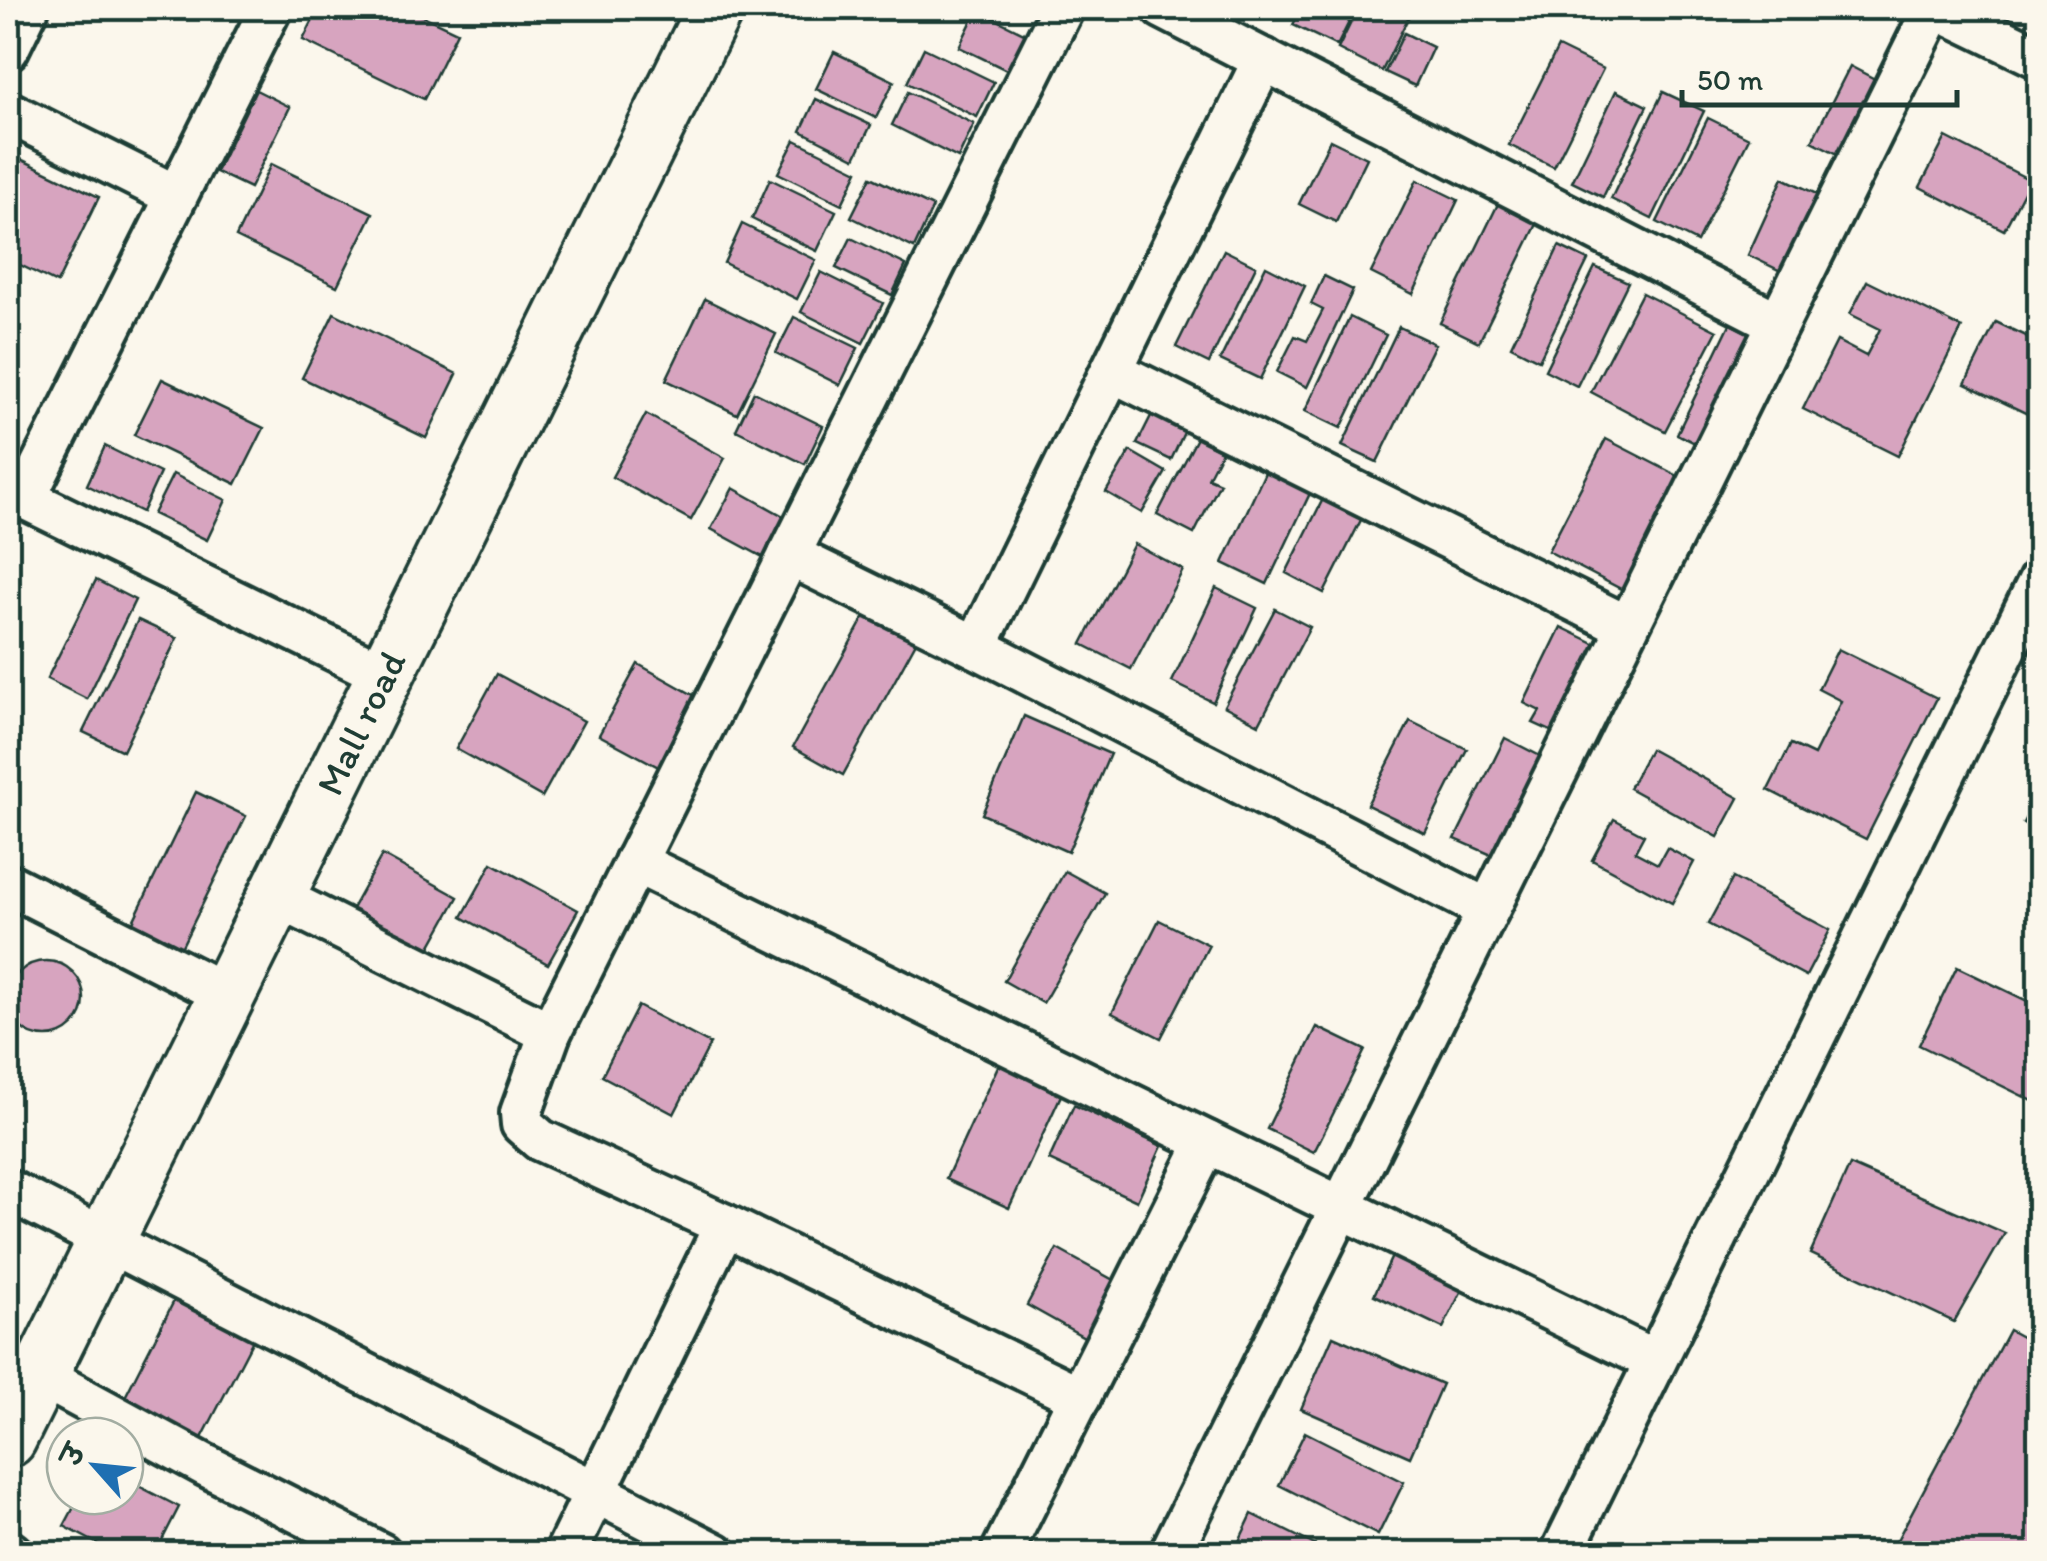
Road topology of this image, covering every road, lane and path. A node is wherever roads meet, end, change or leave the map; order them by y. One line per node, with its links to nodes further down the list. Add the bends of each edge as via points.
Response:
1 (28, 8): 7 (street)
2 (270, 8): 11 (street)
3 (715, 8): 19 (street, Mall road)
4 (1063, 8): 15 (street)
5 (1163, 8): 9 (street)
6 (1935, 8): 8 (street); 12 (street)
7 (8, 50)
8 (2040, 58)
9 (1264, 60): 12 (street); 13 (street)
10 (8, 112): 11 (street)
11 (176, 196): 14 (street)
12 (1778, 322): 17 (street)
13 (1112, 371): 17 (street); 18 (street)
14 (16, 494): 19 (street)
15 (789, 555): 18 (street); 20 (street)
16 (2040, 579): 31 (street)
17 (1628, 627): 23 (street)
18 (976, 647): 23 (street)
19 (385, 675): 22 (street, Mall road)
20 (635, 862): 25 (street); 26 (street)
21 (8, 884): 24 (street)
22 (276, 896): 24 (street, Mall road); 25 (street)
23 (1488, 910): 28 (street)
24 (227, 994): 30 (street, Mall road)
25 (550, 1033): 29 (street, via 521,1114 528,1132)
26 (1207, 1142): 28 (street); 33 (street)
27 (8, 1190): 30 (street)
28 (1340, 1208): 31 (street); 40 (street)
29 (725, 1225): 33 (street); 35 (street)
30 (106, 1240): 32 (street, Mall road); 35 (street)
31 (1655, 1361): 41 (street)
32 (39, 1375): 34 (street, Mall road); 36 (street)
33 (1080, 1397): 39 (street)
34 (8, 1439)
35 (595, 1491): 37 (street); 38 (street)
36 (381, 1554)
37 (565, 1554)
38 (716, 1554)
39 (1002, 1554)
40 (1170, 1554)
41 (1560, 1554)

